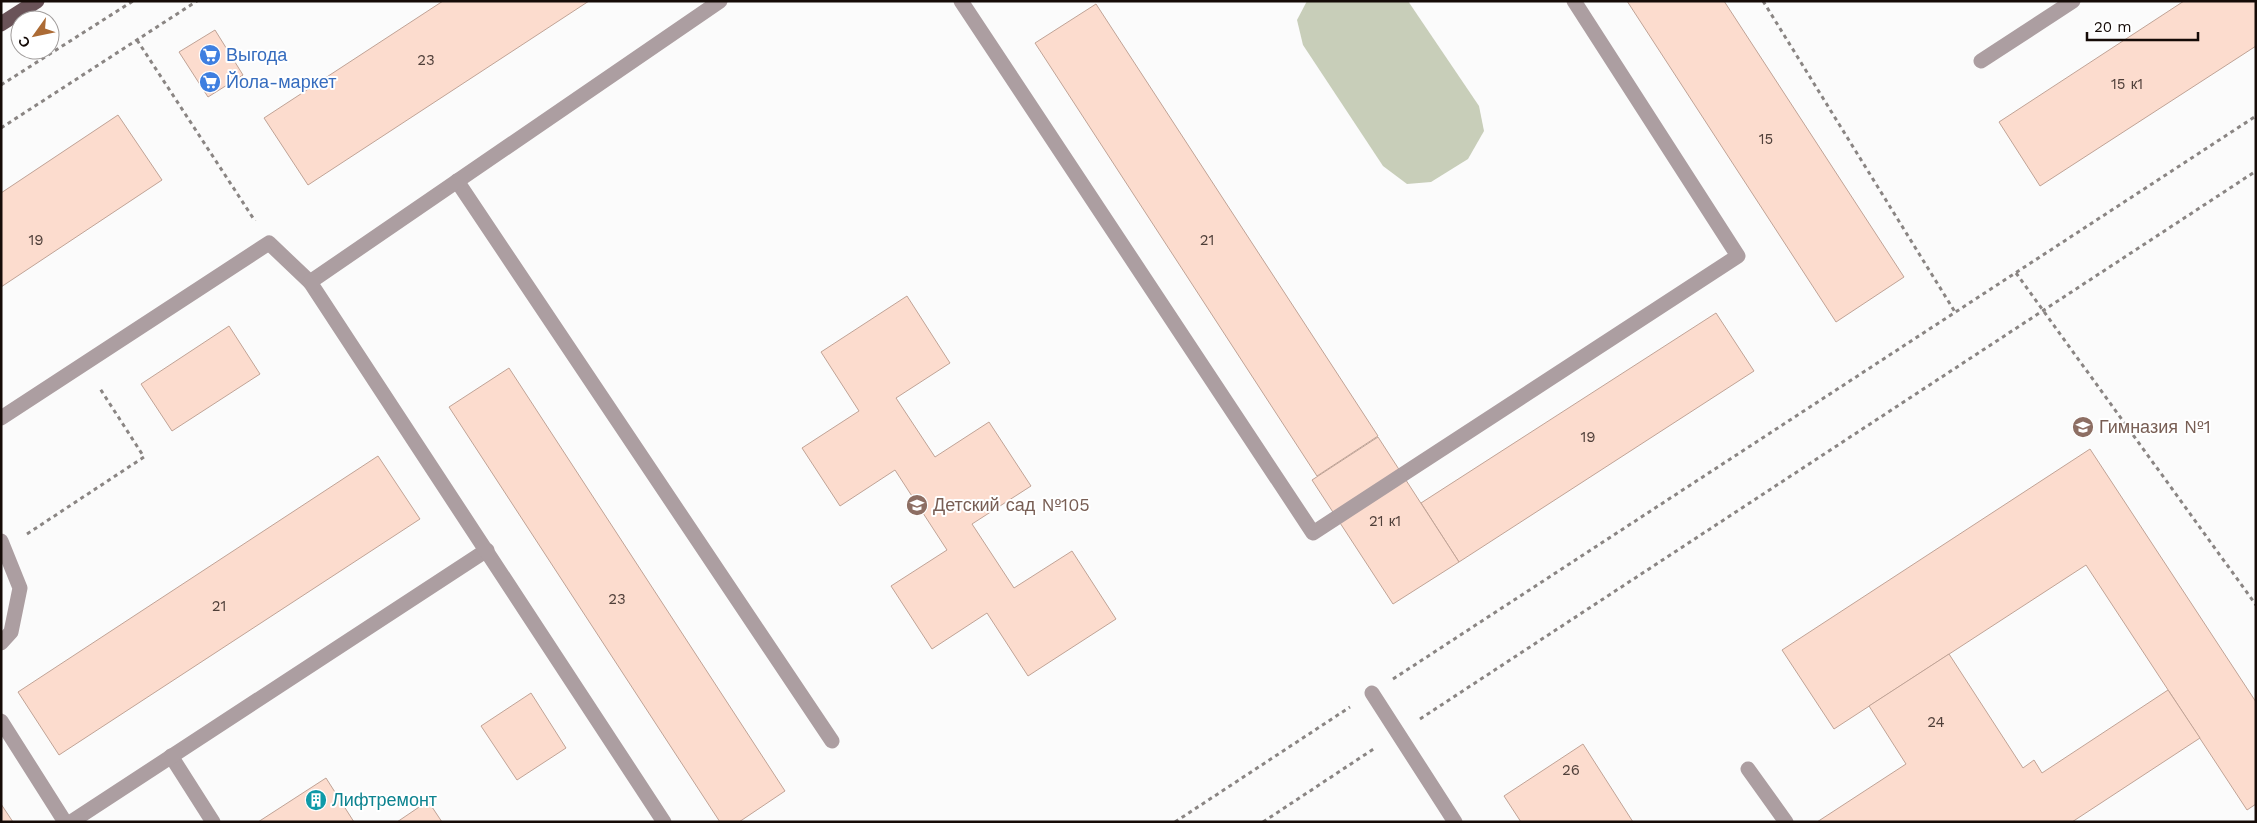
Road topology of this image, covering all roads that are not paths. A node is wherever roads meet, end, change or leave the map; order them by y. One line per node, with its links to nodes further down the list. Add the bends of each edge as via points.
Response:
1 (37, 1): 6 (main road)
2 (720, 1): 8 (lane)
3 (961, 1): 4 (lane, via 1313,533 1738,256)
4 (1574, 1)
5 (2073, 1): 7 (lane)
6 (1, 24)
7 (1981, 61)
8 (458, 181): 9 (lane); 16 (lane)
9 (310, 282): 10 (lane, via 269,242); 12 (lane)
10 (1, 418)
11 (3, 545): 13 (lane, via 20,588 12,632)
12 (487, 550): 17 (lane); 22 (lane)
13 (1, 643)
14 (1372, 693): 23 (lane)
15 (1, 721): 19 (lane)
16 (832, 741)
17 (172, 756): 20 (lane); 21 (lane)
18 (1748, 769): 24 (lane)
19 (65, 822)
20 (71, 822)
21 (213, 822)
22 (664, 822)
23 (1455, 822)
24 (1786, 822)

